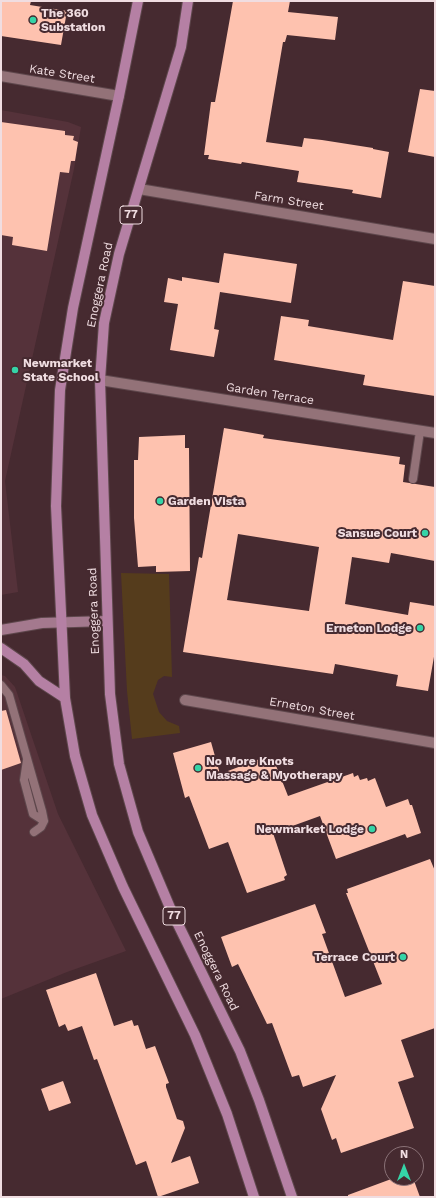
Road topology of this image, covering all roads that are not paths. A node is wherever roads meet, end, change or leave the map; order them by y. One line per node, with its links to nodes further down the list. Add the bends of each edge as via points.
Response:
1 (138, 1): 4 (main road, Enoggera Road)
2 (188, 1): 5 (main road, Enoggera Road / 77, via 181,47)
3 (1, 76): 4 (street, Kate Street)
4 (119, 96): 12 (main road, Enoggera Road, via 74,300 60,390 56,470)
5 (139, 189): 6 (street, Farm Street); 7 (main road, Enoggera Road / 77, via 110,292 101,352)
6 (435, 239)
7 (100, 380): 8 (street, Garden Terrace); 11 (main road, Enoggera Road / 77)
8 (420, 431): 9 (street, Garden Terrace); 10 (lane)
9 (435, 433)
10 (413, 479)
11 (107, 621): 12 (main road); 21 (main road, Enoggera Road / 77, via 113,728 119,764 138,832 171,910 240,1051)
12 (60, 622): 13 (main road); 16 (main road, Enoggera Road)
13 (1, 630)
14 (1, 648): 16 (main road, via 24,664 39,681)
15 (1, 685): 19 (lane, via 9,695 27,757 24,780 34,814 44,821)
16 (65, 698): 20 (main road, Enoggera Road, via 74,756 92,815 123,887 197,1041 227,1114)
17 (185, 700): 18 (street, Erneton Street)
18 (435, 744)
19 (34, 832)
20 (254, 1197)
21 (292, 1197)

